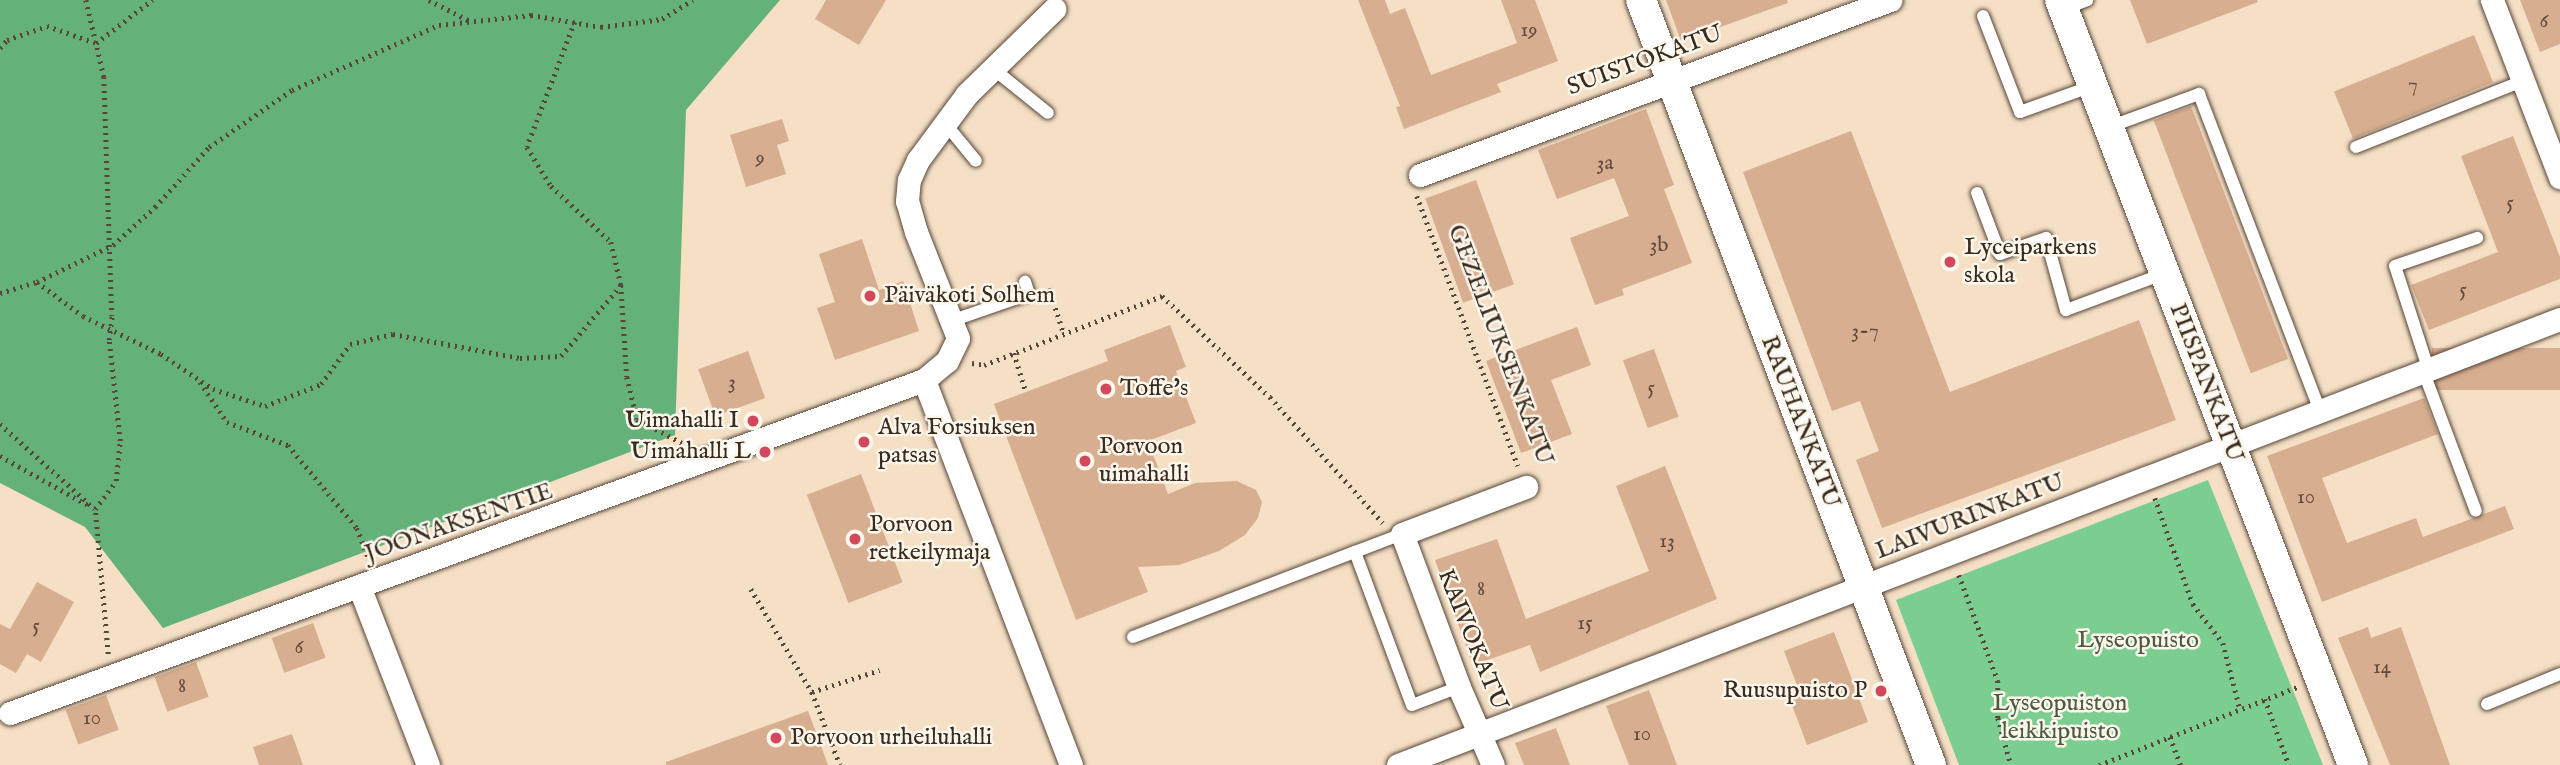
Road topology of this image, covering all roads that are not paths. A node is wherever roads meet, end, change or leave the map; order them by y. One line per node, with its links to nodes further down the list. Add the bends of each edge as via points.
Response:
1 (1641, 0): 8 (street, RAUHANKATU)
2 (1890, 0): 8 (street, SUISTOKATU)
3 (2492, 0): 9 (street)
4 (2070, 3): 10 (street, PIISPANKATU)
5 (1054, 9): 7 (street)
6 (1983, 16): 10 (lane, via 2020,112)
7 (991, 67): 11 (lane); 12 (street)
8 (1669, 80): 16 (street, SUISTOKATU); 33 (street, RAUHANKATU)
9 (2523, 81): 14 (lane); 17 (street)
10 (2092, 86): 13 (street, PIISPANKATU)
11 (1048, 113)
12 (944, 122): 15 (lane); 23 (street, via 918,159 907,201)
13 (2107, 127): 20 (street, PIISPANKATU); 26 (lane, via 2199,94)
14 (2356, 147)
15 (976, 160)
16 (1420, 175)
17 (2560, 177)
18 (1977, 193): 20 (lane, via 2000,254 2046,238 2066,310)
19 (2477, 239): 24 (lane, via 2395,266)
20 (2163, 274): 27 (street, PIISPANKATU)
21 (1025, 282): 23 (lane, via 1029,294)
22 (2560, 319): 24 (street, LAIVURINKATU)
23 (951, 321): 25 (street, JOONAKSENTIE, via 958,338 947,361)
24 (2426, 372): 26 (street, LAIVURINKATU); 29 (lane)
25 (924, 380): 32 (street, JOONAKSENTIE); 41 (street)
26 (2320, 413): 27 (street, LAIVURINKATU)
27 (2231, 447): 33 (street, LAIVURINKATU); 45 (street, PIISPANKATU)
28 (1526, 487): 30 (street, GEZELIUKSENKATU)
29 (2476, 511)
30 (1402, 534): 31 (lane); 36 (street, KAIVOKATU)
31 (1354, 552): 34 (lane); 36 (lane, via 1412,705)
32 (358, 577): 38 (street, JOONAKSENTIE, via 114,678); 40 (street)
33 (1863, 585): 39 (street, LAIVURINKATU); 44 (street, RAUHANKATU)
34 (1133, 637)
35 (2560, 674): 37 (lane)
36 (1458, 687): 39 (street, KAIVOKATU)
37 (2487, 704)
38 (3, 717)
39 (1481, 734): 42 (street, LAIVURINKATU); 43 (street, KAIVOKATU)
40 (428, 765)
41 (1071, 765)
42 (1398, 765)
43 (1493, 765)
44 (1931, 765)
45 (2353, 765)

